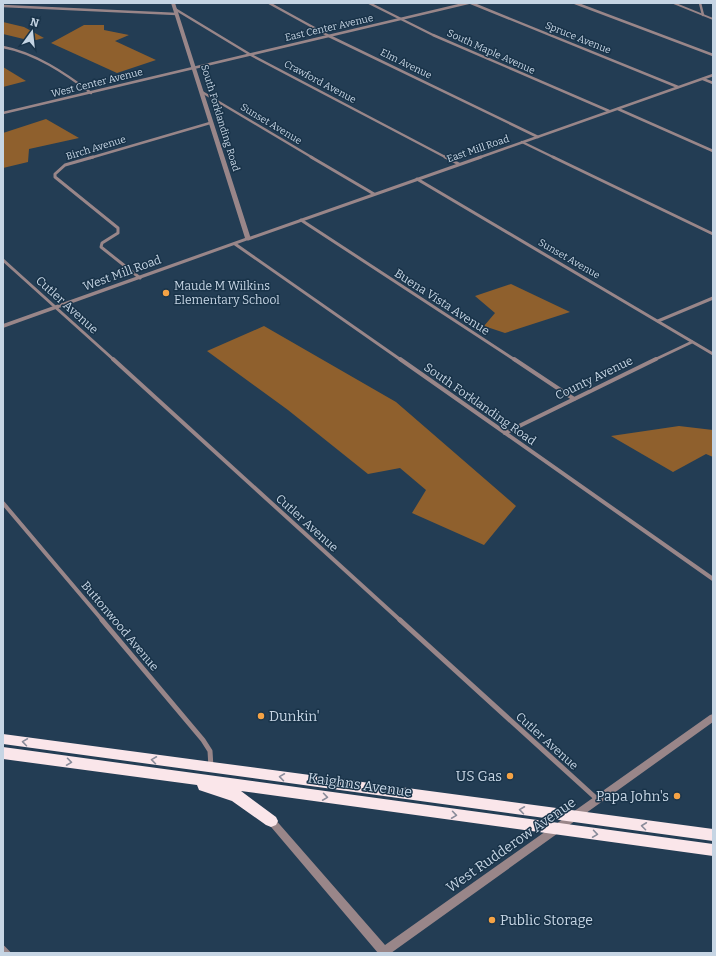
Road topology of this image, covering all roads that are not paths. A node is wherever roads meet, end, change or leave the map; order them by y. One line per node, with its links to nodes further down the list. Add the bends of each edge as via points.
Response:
1 (173, 3): 10 (street, South Forklanding Road)
2 (269, 3): 14 (street, Elm Avenue)
3 (369, 3): 12 (street, South Maple Avenue)
4 (468, 3): 12 (street, East Center Avenue)
5 (471, 3): 22 (street, Spruce Avenue)
6 (575, 3): 17 (street)
7 (673, 3): 11 (street)
8 (700, 3): 11 (street)
9 (3, 6): 10 (street)
10 (176, 12): 16 (street, Crawford Avenue); 18 (street, South Forklanding Road)
11 (703, 15): 13 (street)
12 (402, 19): 14 (street, East Center Avenue); 26 (street, South Maple Avenue)
13 (713, 19)
14 (329, 36): 16 (street, East Center Avenue); 29 (street, Elm Avenue)
15 (3, 47): 24 (street, via 15,49 68,75)
16 (251, 55): 18 (street, East Center Avenue); 32 (street, Crawford Avenue)
17 (713, 55)
18 (194, 68): 23 (street, South Forklanding Road); 24 (street, West Center Avenue)
19 (713, 75): 20 (street, East Mill Road)
20 (702, 79): 21 (street); 22 (street, East Mill Road)
21 (713, 83)
22 (678, 87): 25 (street, East Mill Road)
23 (202, 92): 28 (street, South Forklanding Road); 34 (street, Sunset Avenue)
24 (91, 93): 27 (street, West Center Avenue)
25 (617, 109): 26 (street, East Mill Road); 31 (street)
26 (609, 111): 29 (street, East Mill Road)
27 (3, 113)
28 (210, 123): 37 (street, South Forklanding Road); 40 (street, Birch Avenue, via 65,165 55,174 60,183 118,228 118,233 102,243 101,248)
29 (538, 137): 30 (street, East Mill Road)
30 (522, 142): 32 (street, East Mill Road); 36 (street)
31 (713, 151)
32 (460, 164): 33 (street, East Mill Road)
33 (417, 179): 34 (street, East Mill Road); 43 (street, Sunset Avenue)
34 (374, 194): 35 (street, East Mill Road)
35 (301, 220): 37 (street, East Mill Road); 47 (street, Buena Vista Avenue)
36 (713, 234)
37 (248, 239): 38 (street, West Mill Road)
38 (236, 244): 40 (street, West Mill Road); 48 (street, South Forklanding Road)
39 (3, 260): 42 (street, Cutler Avenue)
40 (140, 278): 42 (street, West Mill Road)
41 (713, 298): 43 (street)
42 (56, 308): 44 (street, West Mill Road); 56 (street, Cutler Avenue)
43 (658, 321): 45 (street, Sunset Avenue)
44 (3, 326)
45 (692, 342): 46 (street, Sunset Avenue); 47 (street, County Avenue)
46 (713, 354)
47 (574, 400): 48 (street, County Avenue)
48 (505, 433): 50 (street, South Forklanding Road)
49 (3, 503): 54 (street, Buttonwood Avenue, via 203,740 210,750)
50 (713, 579)
51 (713, 717): 56 (street, West Rudderow Avenue)
52 (3, 740): 54 (highway, Kaighns Avenue, one-way to 52)
53 (3, 753): 55 (highway, Kaighns Avenue, one-way to 55)
54 (211, 768): 57 (highway, Kaighns Avenue, one-way to 54)
55 (161, 775): 58 (highway, via 237,796); 59 (highway, Kaighns Avenue, one-way to 59)
56 (598, 800): 57 (street, West Rudderow Avenue)
57 (575, 817): 59 (street, West Rudderow Avenue); 60 (highway, Kaighns Avenue, one-way to 57)
58 (271, 821): 64 (street)
59 (557, 829): 61 (highway, Kaighns Avenue, one-way to 61); 64 (street, West Rudderow Avenue)
60 (713, 835)
61 (713, 850)
62 (3, 948): 63 (street)
63 (8, 953)
64 (383, 953)

